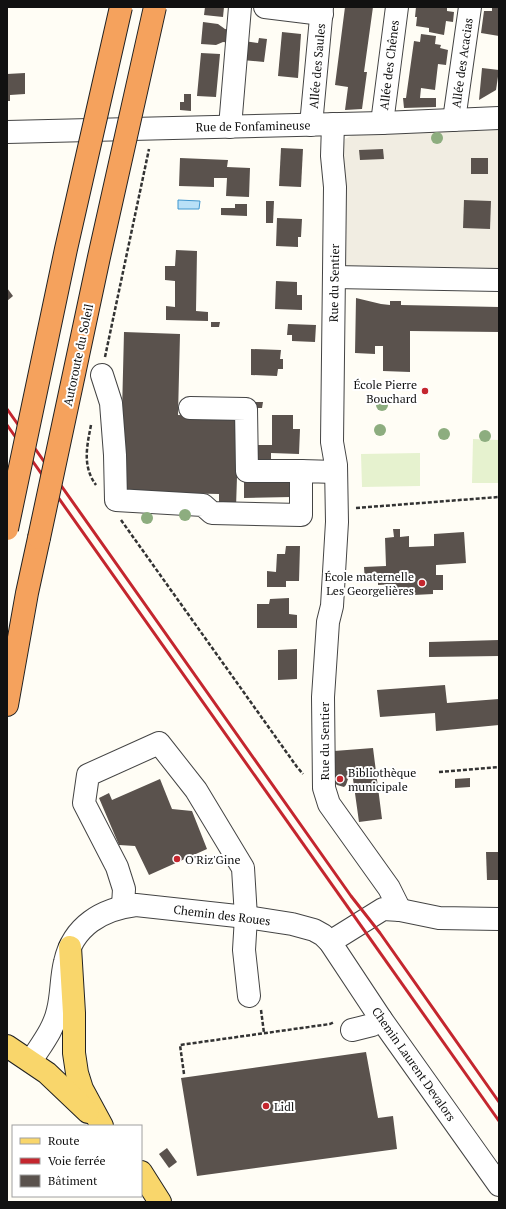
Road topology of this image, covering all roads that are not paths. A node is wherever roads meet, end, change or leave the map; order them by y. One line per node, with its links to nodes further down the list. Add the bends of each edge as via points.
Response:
1 (120, 7): 21 (highway, bridge)
2 (155, 7): 23 (highway, Autoroute du Soleil, bridge, via 39,538)
3 (240, 7): 13 (street)
4 (265, 7): 7 (street)
5 (397, 7): 10 (street, Allée des Chênes)
6 (470, 7): 9 (street, Allée des Acacias)
7 (322, 10): 12 (street, Allée des Saules)
8 (499, 117): 9 (street, Rue de Fonfamineuse)
9 (454, 120): 10 (street, Rue de Fonfamineuse)
10 (382, 123): 11 (street, Rue de Fonfamineuse)
11 (333, 124): 12 (street, Rue de Fonfamineuse); 15 (street, Rue du Sentier)
12 (311, 125): 13 (street, Rue de Fonfamineuse)
13 (230, 127): 14 (street, Rue de Fonfamineuse)
14 (7, 132)
15 (334, 277): 16 (street); 20 (street, Rue du Sentier, via 332,442 336,465)
16 (499, 280)
17 (102, 375): 19 (street, via 111,403 116,500 203,505 212,513 301,515)
18 (190, 408): 19 (street, via 246,409 247,471)
19 (301, 471): 20 (street)
20 (330, 472): 22 (street, Rue du Sentier, via 322,532 323,591); 22 (street, Rue du Sentier, via 337,522 332,606)
21 (7, 529)
22 (328, 622): 25 (street, Rue du Sentier, via 323,697 324,788 329,804 389,888)
23 (7, 705)
24 (123, 906): 26 (street, Chemin des Roues, via 136,905); 26 (street, via 124,889 117,868 84,803 88,775 159,743 196,790 244,868); 29 (street, Chemin des Roues, via 105,912 88,923)
25 (400, 910): 27 (street, via 439,918); 28 (street, via 383,909)
26 (246, 916): 28 (street, Chemin des Roues, via 314,930); 30 (street, via 244,950)
27 (499, 919)
28 (330, 942): 31 (street, Chemin Laurent Devalors)
29 (70, 947): 34 (street, Chemin des Roues, via 65,960 56,1018); 35 (main road, via 77,1073 82,1089)
30 (249, 996)
31 (381, 1019): 32 (street, via 372,1025); 38 (street, Chemin Laurent Devalors)
32 (344, 1026)
33 (7, 1046): 34 (main road)
34 (31, 1061): 36 (main road)
35 (101, 1125)
36 (101, 1125)
37 (142, 1174): 39 (main road)
38 (499, 1185)
39 (160, 1202)

